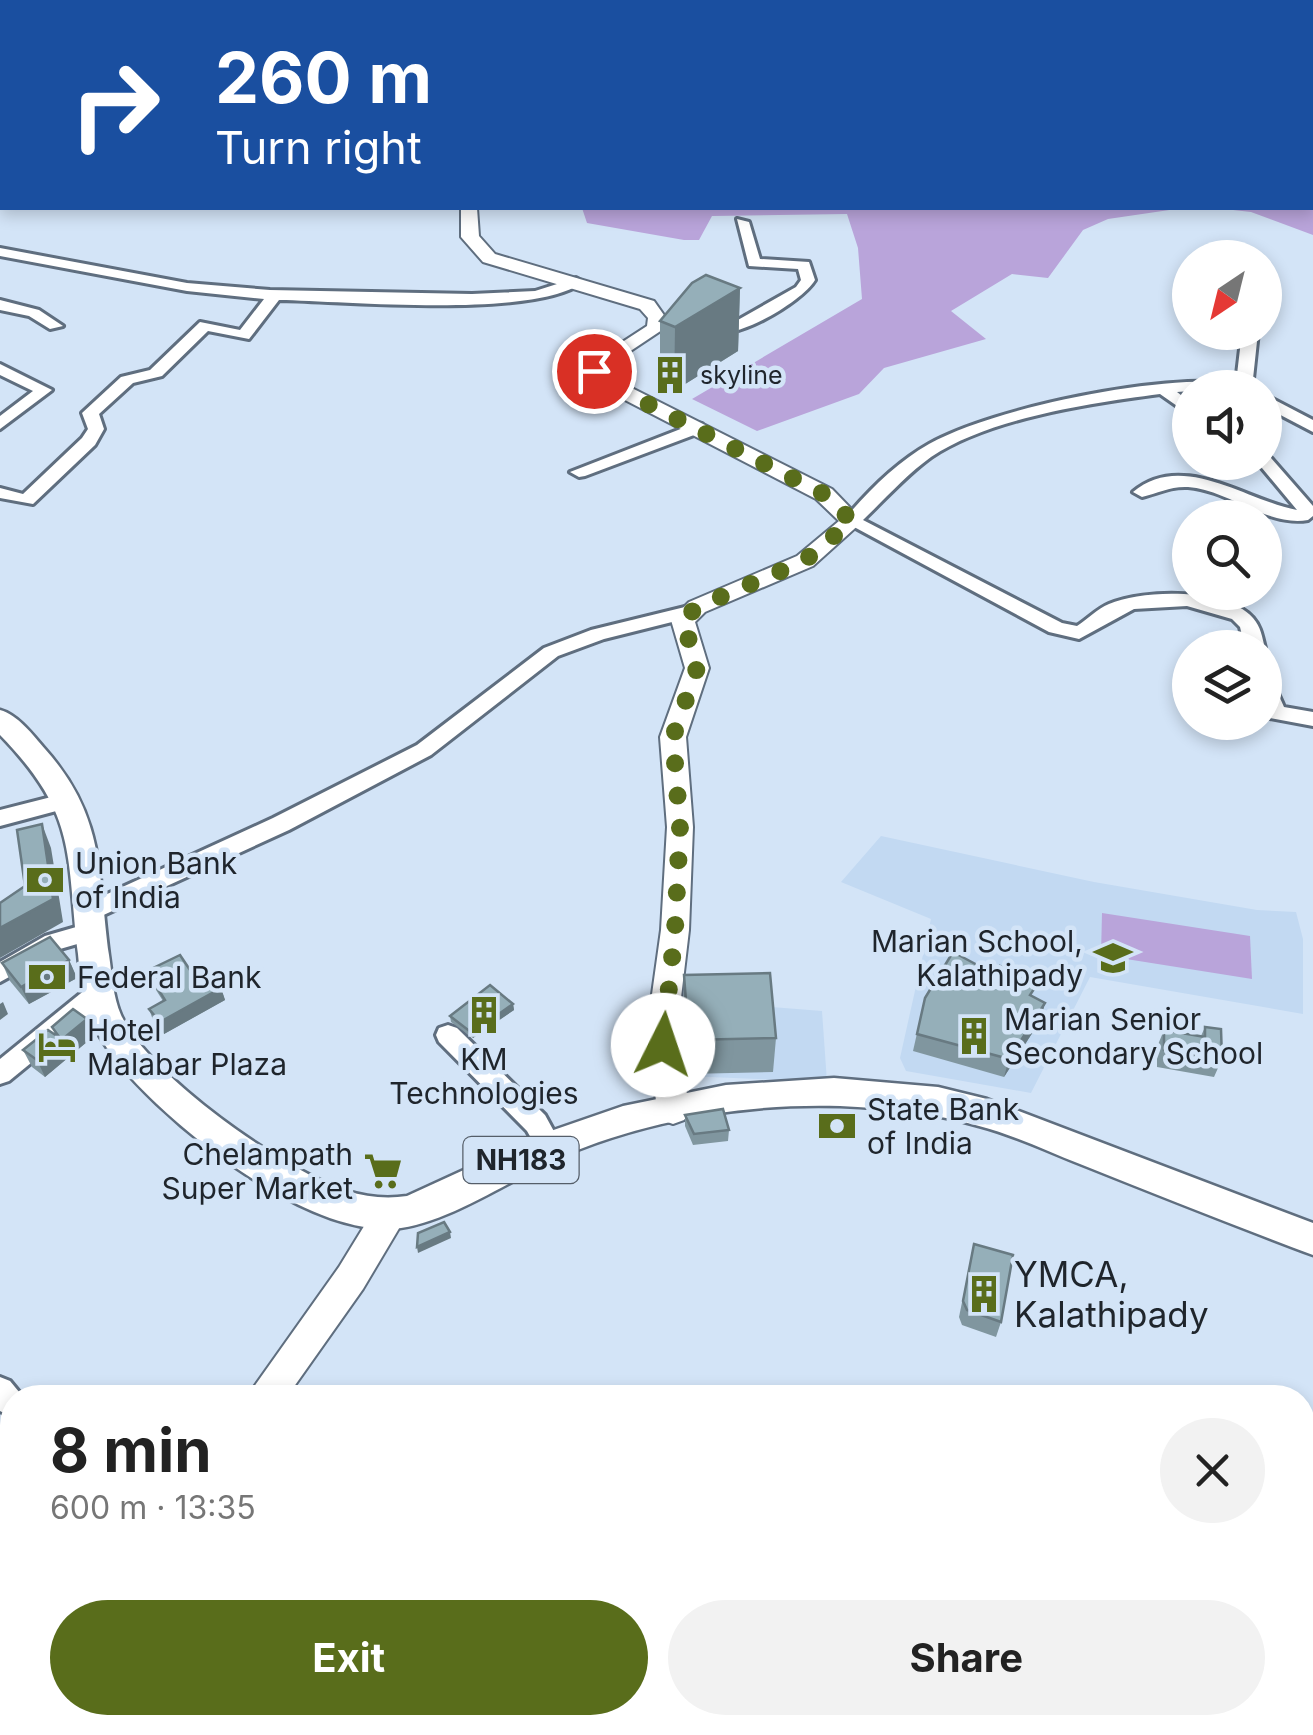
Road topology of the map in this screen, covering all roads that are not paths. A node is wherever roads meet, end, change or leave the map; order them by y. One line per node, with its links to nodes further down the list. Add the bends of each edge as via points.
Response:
1 (468, 210): 4 (main road, via 470,237 480,252)
2 (742, 222): 7 (street, via 754,263 804,265 808,280 802,290 732,329)
3 (0, 252): 5 (street, via 187,287)
4 (576, 282): 5 (street, via 536,295 472,298); 16 (main road, via 662,314 656,328 594,371)
5 (276, 294): 22 (street, via 244,336 205,326 156,373 127,380 90,413 96,428 89,441 26,500)
6 (0, 305): 8 (street)
7 (689, 324)
8 (54, 326)
9 (0, 369): 14 (street, via 44,390)
10 (1172, 389): 11 (street)
11 (1164, 390): 12 (street); 23 (street, via 1038,413 955,438 924,454)
12 (1172, 396)
13 (1282, 409): 15 (street)
14 (0, 424)
15 (1312, 426)
16 (696, 428): 17 (street); 23 (main road, via 824,494)
17 (579, 472)
18 (1182, 480): 20 (street, via 1302,516 1308,510)
19 (1182, 480): 21 (street)
20 (1281, 480)
21 (1142, 492)
22 (0, 493)
23 (852, 521): 24 (main road, via 804,561); 25 (street, via 1068,632 1086,630 1114,608 1156,599 1234,612)
24 (689, 612): 31 (street, via 552,652 424,750); 36 (main road, via 683,630 697,668 673,737 680,827 663,1023)
25 (1250, 630)
26 (1282, 714): 28 (street)
27 (0, 718): 29 (highway)
28 (1313, 719)
29 (67, 801): 30 (street); 31 (highway, via 83,843)
30 (0, 818)
31 (90, 922): 32 (street); 33 (highway)
32 (0, 973)
33 (100, 992): 35 (street); 38 (highway, via 123,1048 194,1114 305,1190)
34 (448, 1035): 37 (street, via 536,1123)
35 (0, 1074)
36 (674, 1110): 37 (highway, NH183); 39 (highway, NH183, via 788,1094 931,1098 1042,1132)
37 (550, 1146): 38 (highway, NH183)
38 (389, 1215): 40 (main road)
39 (1313, 1239)
40 (273, 1385)

